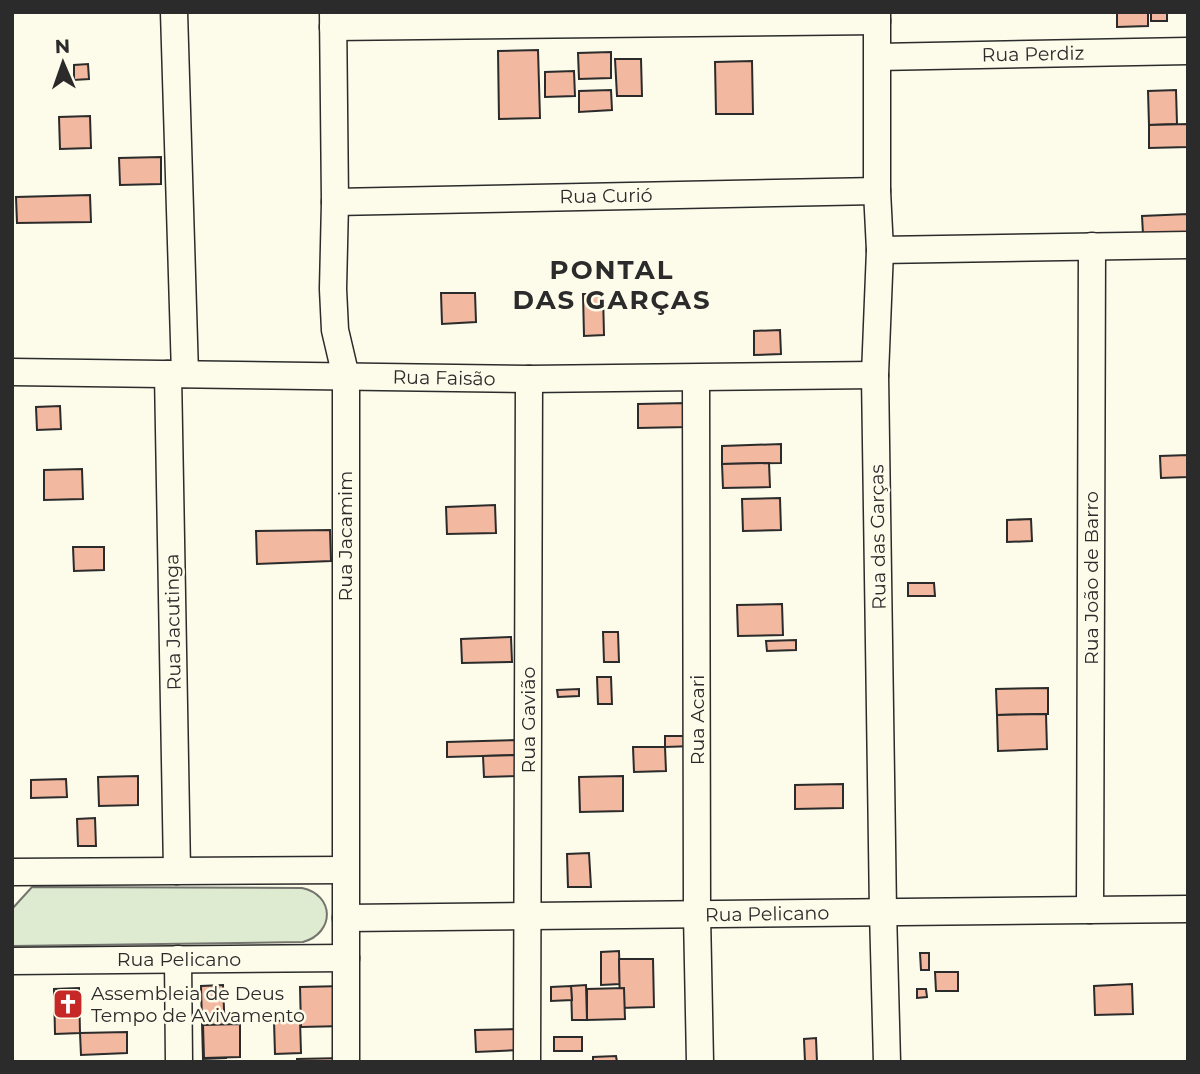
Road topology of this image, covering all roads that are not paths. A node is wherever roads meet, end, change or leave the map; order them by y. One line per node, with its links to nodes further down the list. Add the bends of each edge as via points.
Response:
1 (174, 12): 12 (street, Rua Jacutinga)
2 (877, 17): 3 (street); 5 (street, Rua das Garças)
3 (333, 20): 7 (street, Rua Jacamim)
4 (1188, 51): 5 (street, Rua Perdiz)
5 (878, 57): 6 (street, Rua das Garças)
6 (877, 191): 7 (street, Rua Curió); 10 (street, Rua das Garças)
7 (335, 201): 14 (street, Rua Jacamim, via 335,330)
8 (1188, 245): 9 (street)
9 (1092, 246): 10 (street); 21 (street, Rua João de Barro)
10 (880, 250): 13 (street, Rua das Garças)
11 (12, 372): 12 (street, Rua Faisão)
12 (176, 374): 14 (street, Rua Faisão); 18 (street, Rua Jacutinga)
13 (875, 375): 15 (street, Rua Faisão); 22 (street, Rua das Garças)
14 (345, 377): 16 (street, Rua Faisão); 17 (street, Rua Jacamim)
15 (696, 378): 16 (street, Rua Faisão); 23 (street, Rua Acari)
16 (529, 379): 24 (street, Rua Gavião)
17 (345, 870): 18 (street); 25 (street, Rua Jacamim)
18 (177, 871): 19 (street)
19 (12, 872)
20 (1188, 909): 21 (street, Rua Pelicano)
21 (1090, 910): 22 (street, Rua Pelicano)
22 (883, 911): 23 (street, Rua Pelicano); 33 (street, Rua das Garças)
23 (697, 915): 24 (street, Rua Pelicano); 32 (street, Rua Acari)
24 (528, 916): 25 (street, Rua Pelicano); 31 (street, Rua Gavião)
25 (346, 918): 26 (street, Rua Jacamim)
26 (346, 958): 27 (street, Rua Pelicano); 30 (street, Rua Jacamim)
27 (178, 959): 28 (street, Rua Pelicano); 29 (street)
28 (12, 961)
29 (179, 1062)
30 (346, 1062)
31 (527, 1062)
32 (699, 1062)
33 (887, 1062)

